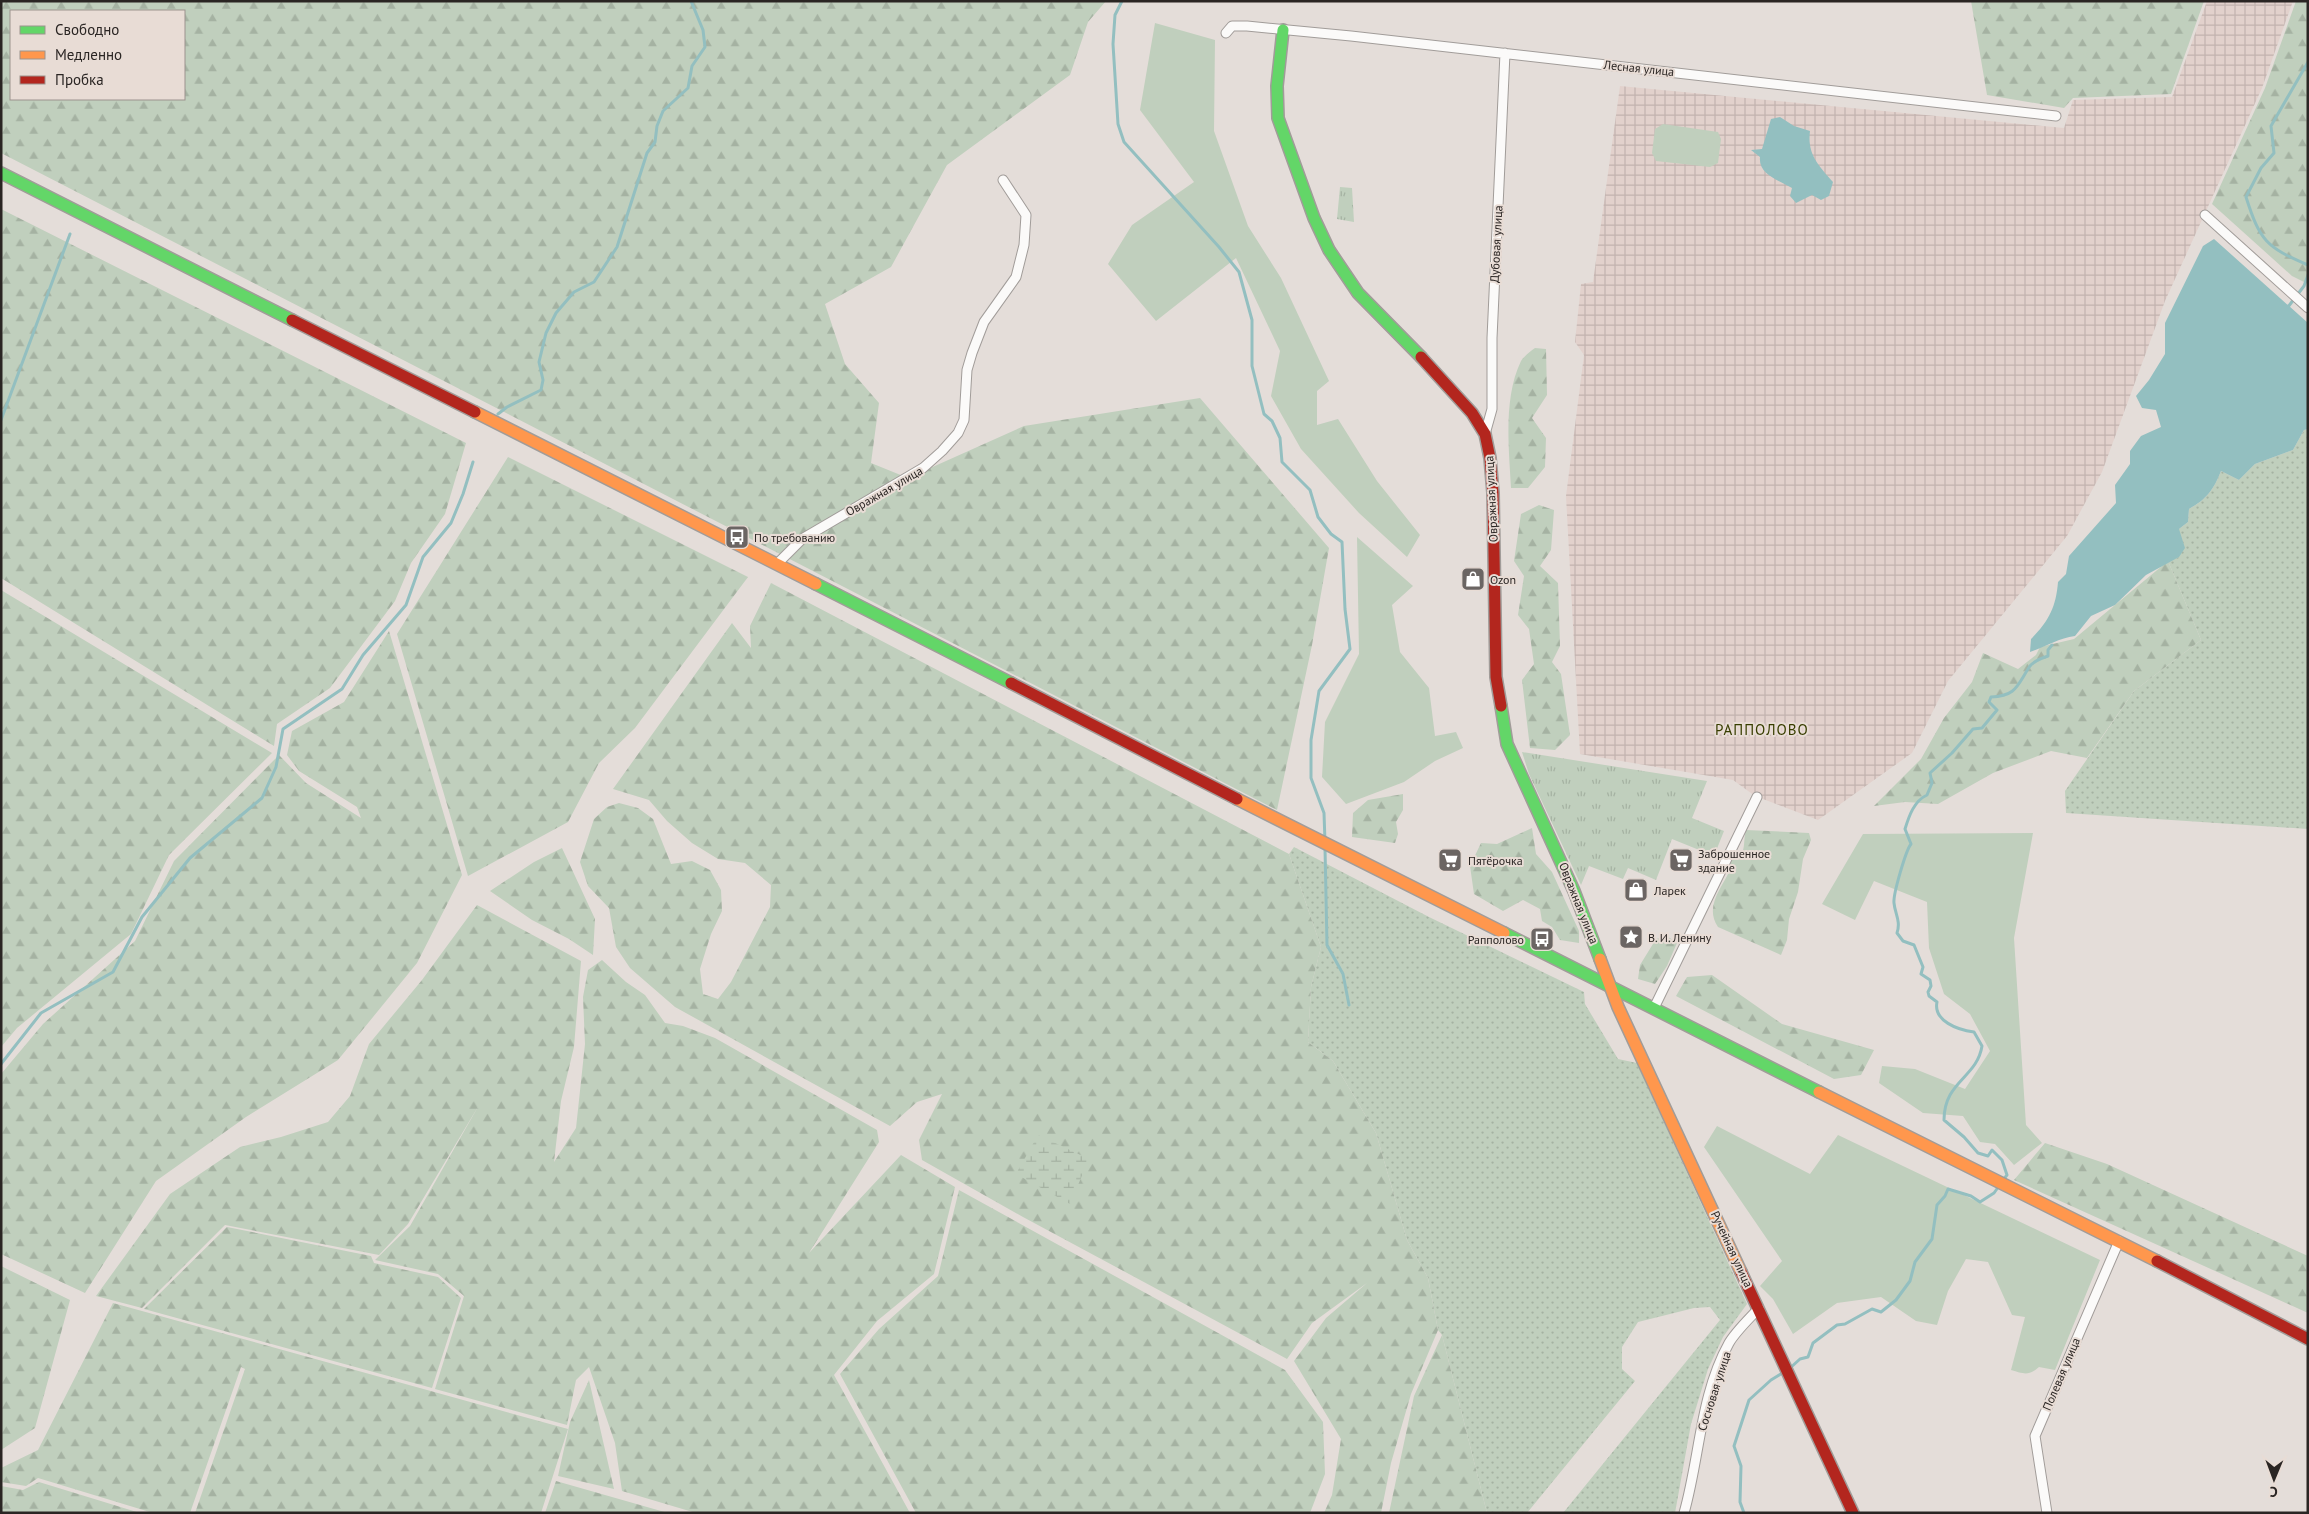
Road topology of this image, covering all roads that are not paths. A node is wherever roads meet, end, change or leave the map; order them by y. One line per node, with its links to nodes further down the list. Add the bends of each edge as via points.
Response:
1 (1283, 30): 2 (street, Лесная улица, via 1232,26); 3 (street, Лесная улица); 9 (main road, Овражная улица, via 1277,86 1278,118 1329,250 1358,293 1472,413)
2 (1226, 33)
3 (1505, 53): 4 (street, Лесная улица); 9 (street, Дубовая улица, via 1492,338 1492,409)
4 (2056, 116)
5 (1, 173): 10 (main road)
6 (1003, 180): 10 (street, Овражная улица, via 1026,215 1024,245 1016,277 984,322 972,353 967,370 964,420 958,433 923,468 802,538)
7 (2205, 215): 8 (street)
8 (2308, 308)
9 (1485, 434): 12 (main road, Овражная улица, via 1493,493 1496,677 1507,744 1574,891)
10 (777, 564): 12 (main road)
11 (1757, 797): 13 (street)
12 (1610, 986): 13 (main road); 15 (main road, Ручейная улица)
13 (1654, 1008): 14 (main road)
14 (2119, 1241): 16 (main road); 19 (street, Полевая улица, via 2035,1436)
15 (1759, 1308): 17 (street, Сосновая улица, via 1730,1342 1718,1370 1701,1423); 18 (main road, Ручейная улица)
16 (2308, 1340)
17 (1684, 1513)
18 (1853, 1513)
19 (2047, 1513)

